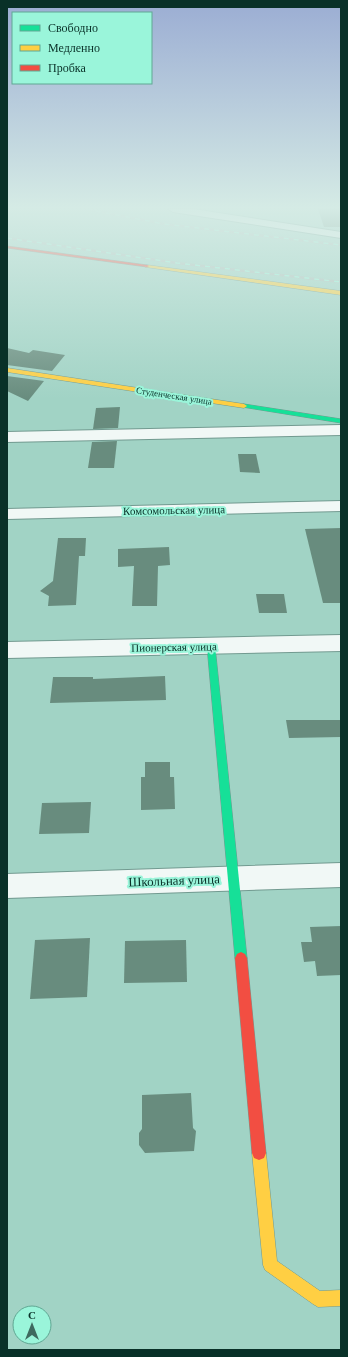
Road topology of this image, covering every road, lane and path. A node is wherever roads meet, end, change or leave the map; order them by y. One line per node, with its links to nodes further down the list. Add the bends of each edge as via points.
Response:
1 (191, 272): 2 (street)
2 (341, 293)
3 (7, 370): 4 (street, Студенческая улица)
4 (341, 421)
5 (341, 430): 6 (street)
6 (7, 437)
7 (341, 506): 8 (street, Комсомольская улица)
8 (7, 514)
9 (341, 643): 10 (street, Пионерская улица)
10 (211, 646): 11 (street, Пионерская улица); 13 (street)
11 (7, 650)
12 (341, 875): 13 (street, Школьная улица)
13 (234, 878): 14 (street, Школьная улица); 15 (street, via 270,1265 318,1299)
14 (7, 886)
15 (341, 1298)

